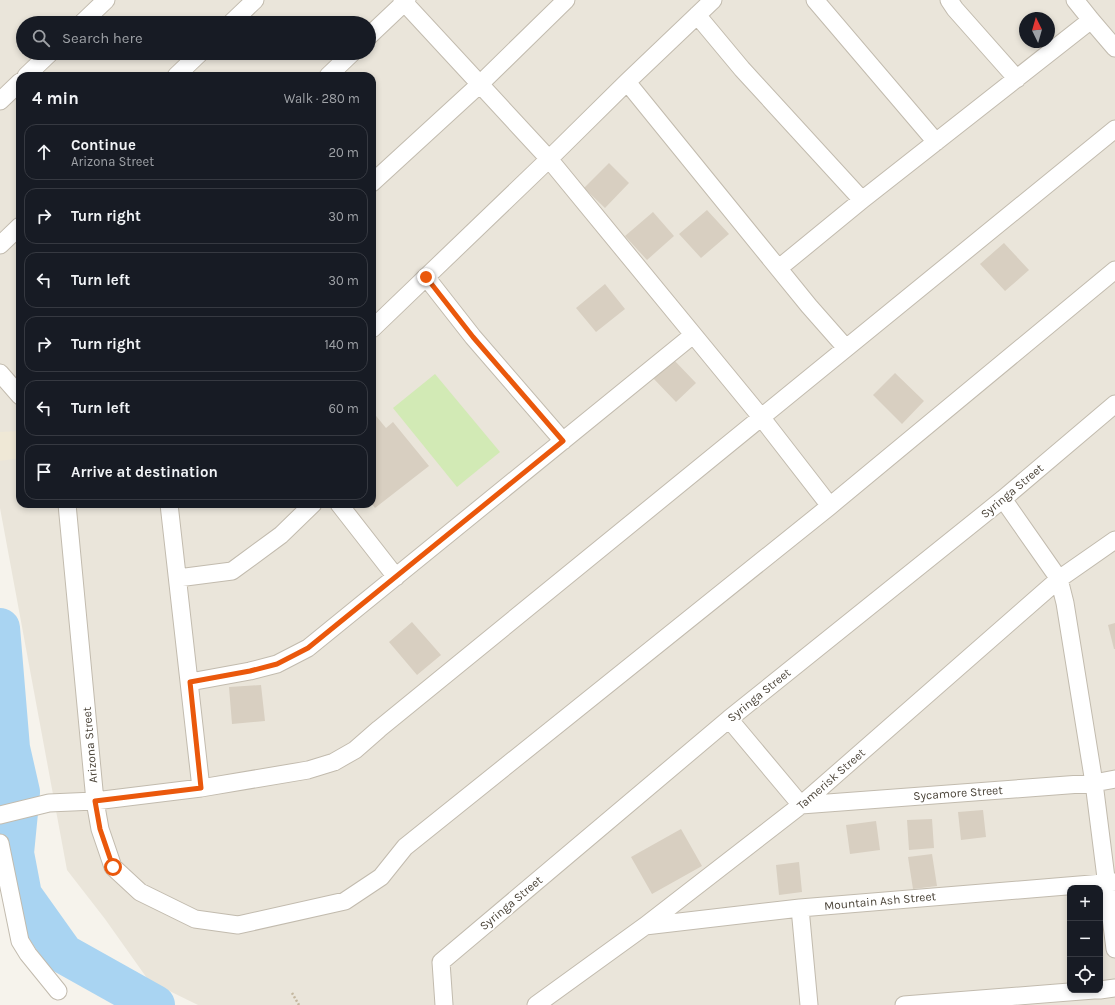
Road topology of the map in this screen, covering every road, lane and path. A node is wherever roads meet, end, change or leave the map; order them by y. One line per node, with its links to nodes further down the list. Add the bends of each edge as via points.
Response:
1 (106, 0): 10 (street)
2 (254, 0): 11 (street)
3 (566, 0): 23 (street)
4 (713, 0): 9 (street)
5 (815, 0): 27 (street)
6 (949, 0): 21 (street)
7 (1075, 0): 12 (street)
8 (404, 1): 13 (street); 23 (street)
9 (697, 15): 22 (street); 30 (street, via 742,69)
10 (89, 16)
11 (238, 16)
12 (1091, 20): 14 (street); 21 (street)
13 (376, 29)
14 (1115, 48)
15 (43, 60): 18 (street)
16 (193, 60): 19 (street)
17 (345, 60): 20 (street)
18 (30, 72)
19 (180, 72)
20 (332, 72)
21 (1017, 79): 27 (street)
22 (627, 82): 28 (street); 33 (street)
23 (480, 84): 28 (street); 29 (street)
24 (16, 86): 25 (street)
25 (0, 101)
26 (1115, 129): 38 (street)
27 (936, 142): 30 (street)
28 (549, 159): 35 (street); 37 (street)
29 (376, 179)
30 (862, 200): 33 (street)
31 (16, 230): 32 (street)
32 (0, 245)
33 (779, 268): 38 (street)
34 (1115, 270): 45 (street, Arizona Street)
35 (426, 277): 36 (street); 43 (street, via 473,337)
36 (376, 325)
37 (693, 335): 42 (street); 43 (street)
38 (846, 348): 42 (street)
39 (0, 374): 40 (street)
40 (16, 385)
41 (1115, 404): 44 (street, Syringa Street)
42 (761, 417): 45 (street); 58 (street, via 355,750 334,762 308,770)
43 (563, 441): 51 (street)
44 (1004, 499): 53 (street); 55 (street, Syringa Street)
45 (830, 506): 59 (street, Arizona Street, via 405,847 381,877 345,901 238,925 195,920 140,892 113,867 100,829)
46 (67, 508): 59 (street, Arizona Street)
47 (169, 508): 52 (street)
48 (309, 508): 52 (street, via 282,535 232,571)
49 (342, 508): 51 (street)
50 (1115, 540): 53 (street, Tamerisk Street)
51 (396, 577): 54 (street, via 308,648 277,664)
52 (178, 578): 54 (street)
53 (1059, 579): 57 (street); 60 (street, Tamerisk Street)
54 (190, 682): 58 (street)
55 (729, 719): 60 (street); 73 (street, Syringa Street, via 440,962)
56 (1115, 779): 57 (street, Sycamore Street)
57 (1094, 783): 60 (street, Sycamore Street); 63 (street)
58 (201, 788): 59 (street)
59 (95, 801): 61 (street, via 49,803)
60 (801, 805): 65 (street, Tamerisk Street)
61 (0, 815)
62 (0, 843): 69 (street, via 20,941)
63 (1111, 882): 64 (street, Mountain Ash Street); 66 (street)
64 (800, 908): 65 (street, Mountain Ash Street); 75 (street)
65 (645, 926): 74 (street, Tamerisk Street)
66 (1115, 949)
67 (1115, 988): 68 (street)
68 (1103, 990)
69 (58, 991)
70 (1067, 992): 76 (street)
71 (292, 993): 72 (path)
72 (299, 1005)
73 (444, 1005)
74 (536, 1005)
75 (809, 1005)
76 (904, 1005)

